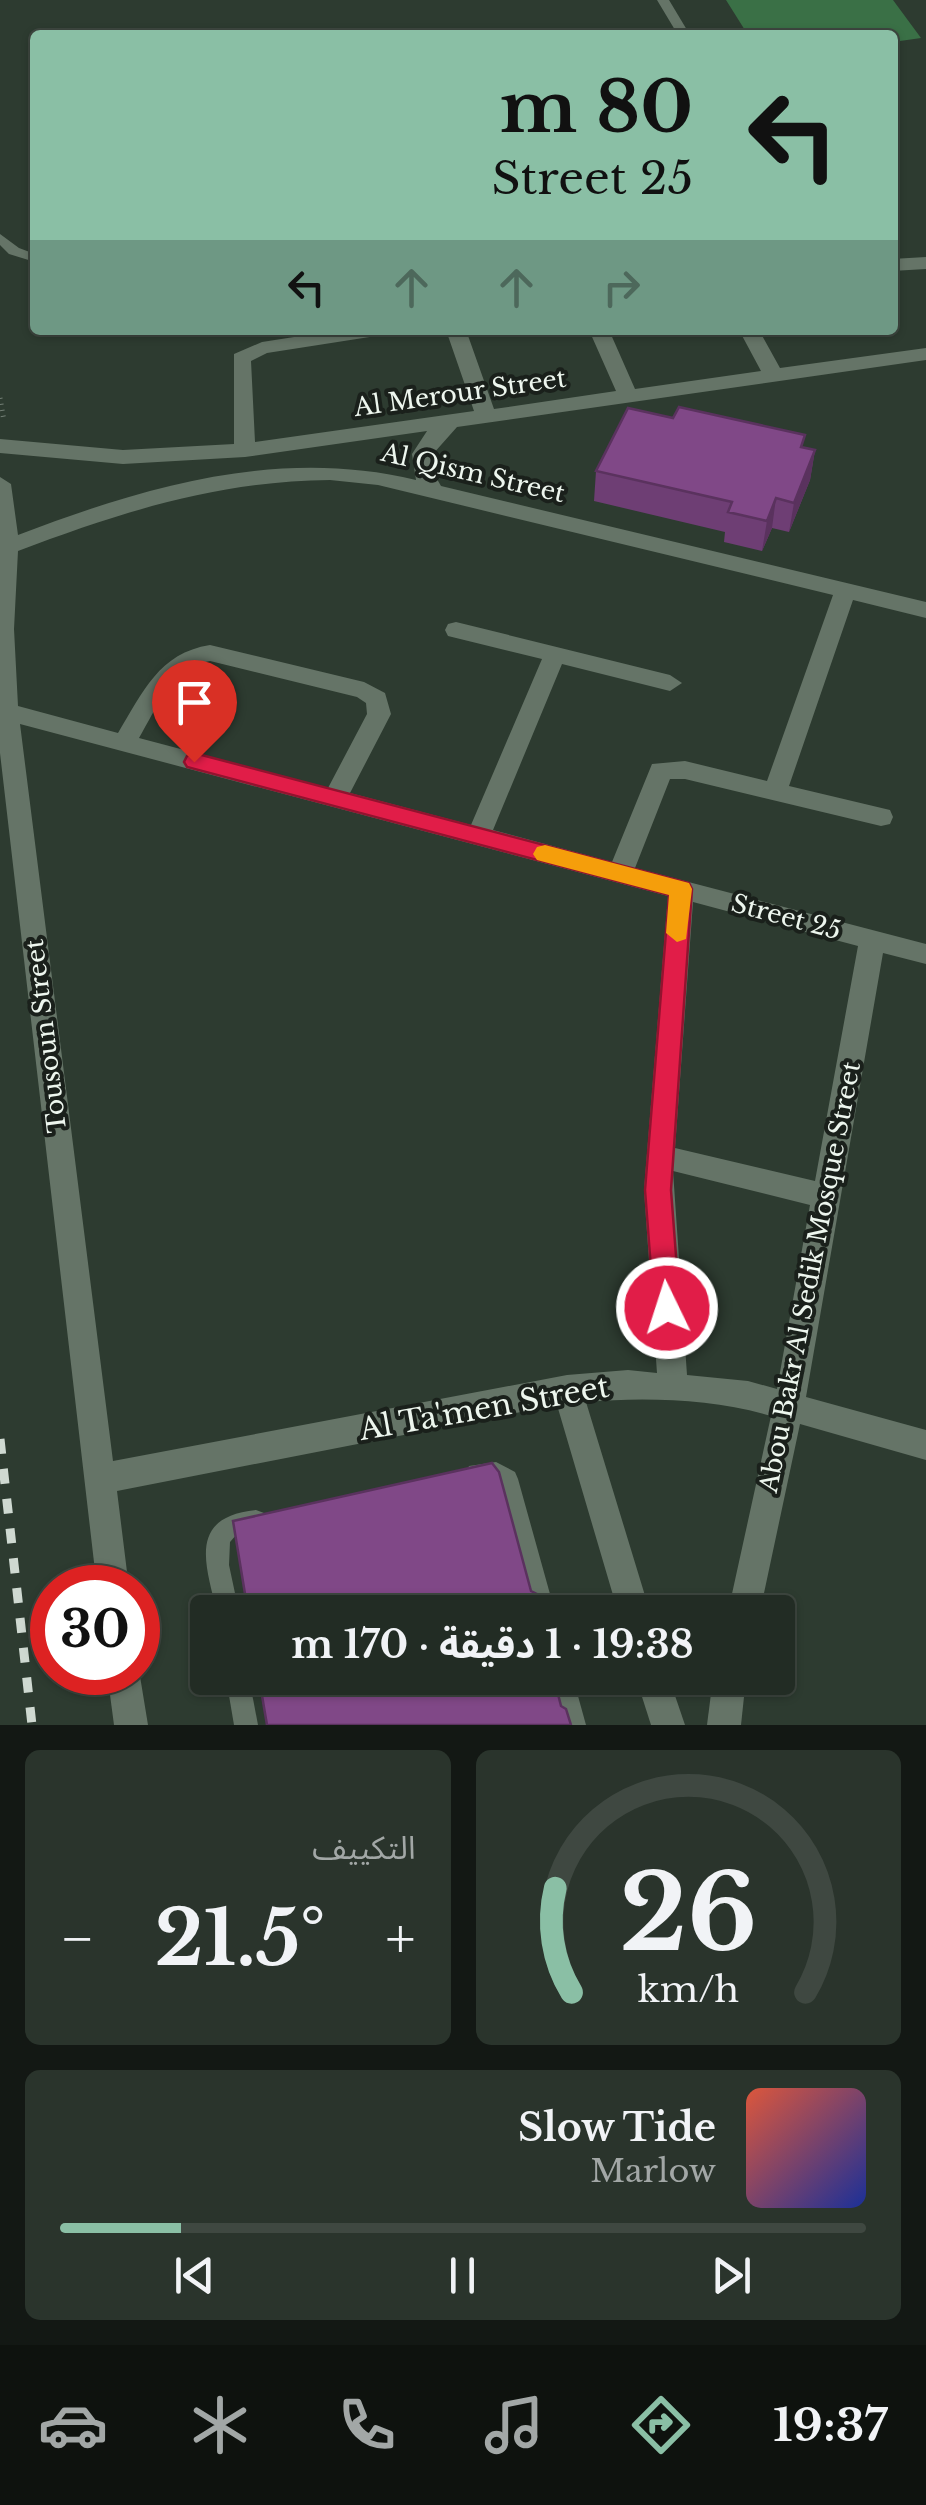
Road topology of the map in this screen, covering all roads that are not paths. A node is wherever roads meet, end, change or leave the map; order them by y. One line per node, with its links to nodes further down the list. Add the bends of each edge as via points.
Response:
1 (663, 0): 2 (lane)
2 (681, 30)
3 (0, 238): 4 (lane)
4 (30, 256)
5 (926, 263): 6 (street)
6 (898, 265)
7 (344, 335): 17 (street, via 262,348 241,358)
8 (458, 335): 14 (street)
9 (601, 335): 13 (street)
10 (752, 335): 12 (street)
11 (926, 354): 12 (street, Al Merour Street)
12 (774, 376): 13 (street, Al Merour Street)
13 (628, 397): 14 (street, Al Merour Street)
14 (487, 418): 15 (street, Al Merour Street)
15 (448, 424): 17 (street, Al Merour Street); 19 (street, via 421,455 424,480)
16 (0, 446): 17 (street, Al Merour Street, via 124,457)
17 (245, 450)
18 (0, 484): 20 (street, Tousoun Street)
19 (433, 491): 20 (street, Al Qism Street, via 326,471 244,475 112,509); 21 (street, Al Qism Street)
20 (8, 546): 26 (street, Tousoun Street)
21 (844, 592): 22 (street, Al Qism Street); 28 (street)
22 (926, 610)
23 (456, 630): 24 (street)
24 (556, 654): 25 (street); 31 (street)
25 (670, 683)
26 (7, 712): 27 (street, Street 25); 42 (street, Tousoun Street)
27 (124, 743): 29 (street, Street 25); 29 (street, via 176,663 196,653 364,690 381,705 380,714)
28 (775, 792): 30 (street); 32 (street, via 661,770)
29 (335, 798): 31 (street, Street 25)
30 (880, 817)
31 (478, 836): 32 (street, Street 25)
32 (620, 873): 33 (street, Street 25)
33 (681, 889): 34 (street, Street 25); 36 (street)
34 (872, 940): 35 (street, Street 25); 37 (street, Abou Bakr Al Sedik Mosque Street)
35 (926, 954)
36 (660, 1156): 37 (street); 38 (street)
37 (825, 1196): 40 (street, Abou Bakr Al Sedik Mosque Street)
38 (673, 1387): 39 (street, Al Ta'men Street); 40 (street, Al Ta'men Street)
39 (567, 1389): 42 (street, Al Ta'men Street); 48 (street)
40 (789, 1404): 41 (street, Al Ta'men Street); 49 (street, Abou Bakr Al Sedik Mosque Street)
41 (926, 1446)
42 (100, 1480): 45 (street, Tousoun Street)
43 (446, 1480): 47 (lane, via 483,1472 507,1479)
44 (280, 1516): 46 (lane, via 220,1534)
45 (111, 1565)
46 (225, 1595)
47 (539, 1595)
48 (629, 1595)
49 (748, 1595)
50 (127, 1695): 55 (street)
51 (241, 1695): 56 (lane)
52 (566, 1695): 57 (lane)
53 (658, 1695): 58 (street)
54 (728, 1695): 59 (street)
55 (131, 1725)
56 (246, 1725)
57 (574, 1725)
58 (668, 1725)
59 (724, 1725)

